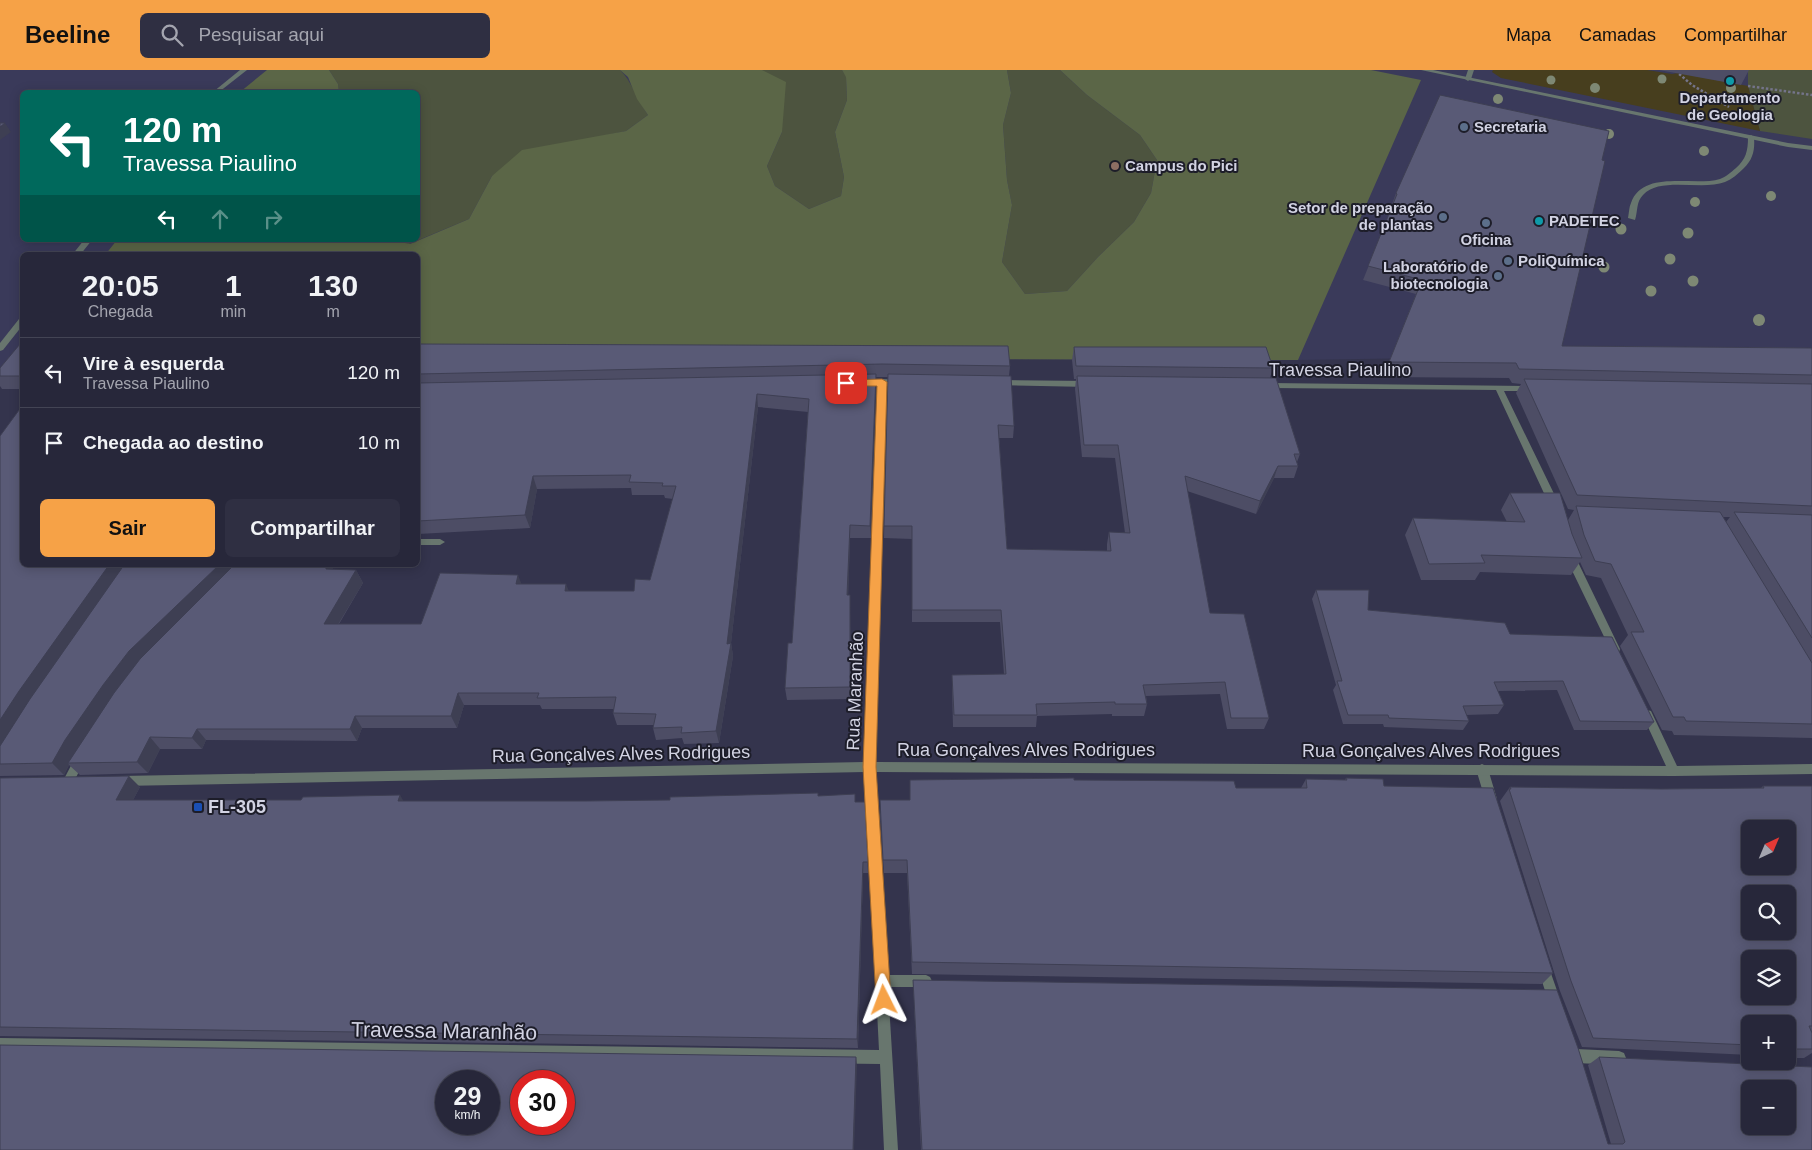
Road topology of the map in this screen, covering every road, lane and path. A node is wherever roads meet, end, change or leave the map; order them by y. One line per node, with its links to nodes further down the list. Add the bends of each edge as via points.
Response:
1 (244, 70): 6 (street)
2 (1424, 70): 4 (street)
3 (1471, 70): 4 (street)
4 (1468, 79): 8 (street)
5 (1748, 86): 7 (path)
6 (219, 90)
7 (1812, 95)
8 (1751, 137): 9 (street); 10 (street, via 1752,154 1728,178 1710,183 1661,184 1646,189 1632,206)
9 (1812, 148)
10 (1632, 218)
11 (86, 242): 12 (street)
12 (78, 252)
13 (20, 323): 14 (street)
14 (0, 348)
15 (882, 382): 16 (street); 17 (street); 30 (street, Rua Maranhão)
16 (854, 383)
17 (912, 383)
18 (992, 383): 19 (street)
19 (1102, 384)
20 (1261, 386): 21 (street, Travessa Piaulino)
21 (1499, 388): 22 (street, Travessa Piaulino); 23 (street)
22 (1539, 388)
23 (1559, 514)
24 (420, 542): 25 (street)
25 (440, 542)
26 (1568, 550): 27 (street)
27 (1620, 658)
28 (1641, 702): 33 (street)
29 (87, 748): 34 (street)
30 (870, 767): 31 (street, Rua Gonçalves Alves Rodrigues); 35 (street, Rua Gonçalves Alves Rodrigues); 38 (street, Rua Maranhão)
31 (1482, 769): 33 (street, Rua Gonçalves Alves Rodrigues); 36 (street)
32 (1812, 769): 33 (street, Rua Gonçalves Alves Rodrigues)
33 (1674, 771)
34 (68, 782)
35 (107, 782)
36 (1496, 816)
37 (1540, 955): 40 (street, via 1547,992)
38 (882, 981): 39 (street); 43 (street, Rua Maranhão)
39 (942, 982)
40 (1559, 1010)
41 (0, 1045): 43 (street, Travessa Maranhão)
42 (1576, 1056): 44 (street)
43 (887, 1057): 45 (street, Rua Maranhão)
44 (1635, 1058)
45 (891, 1150)

